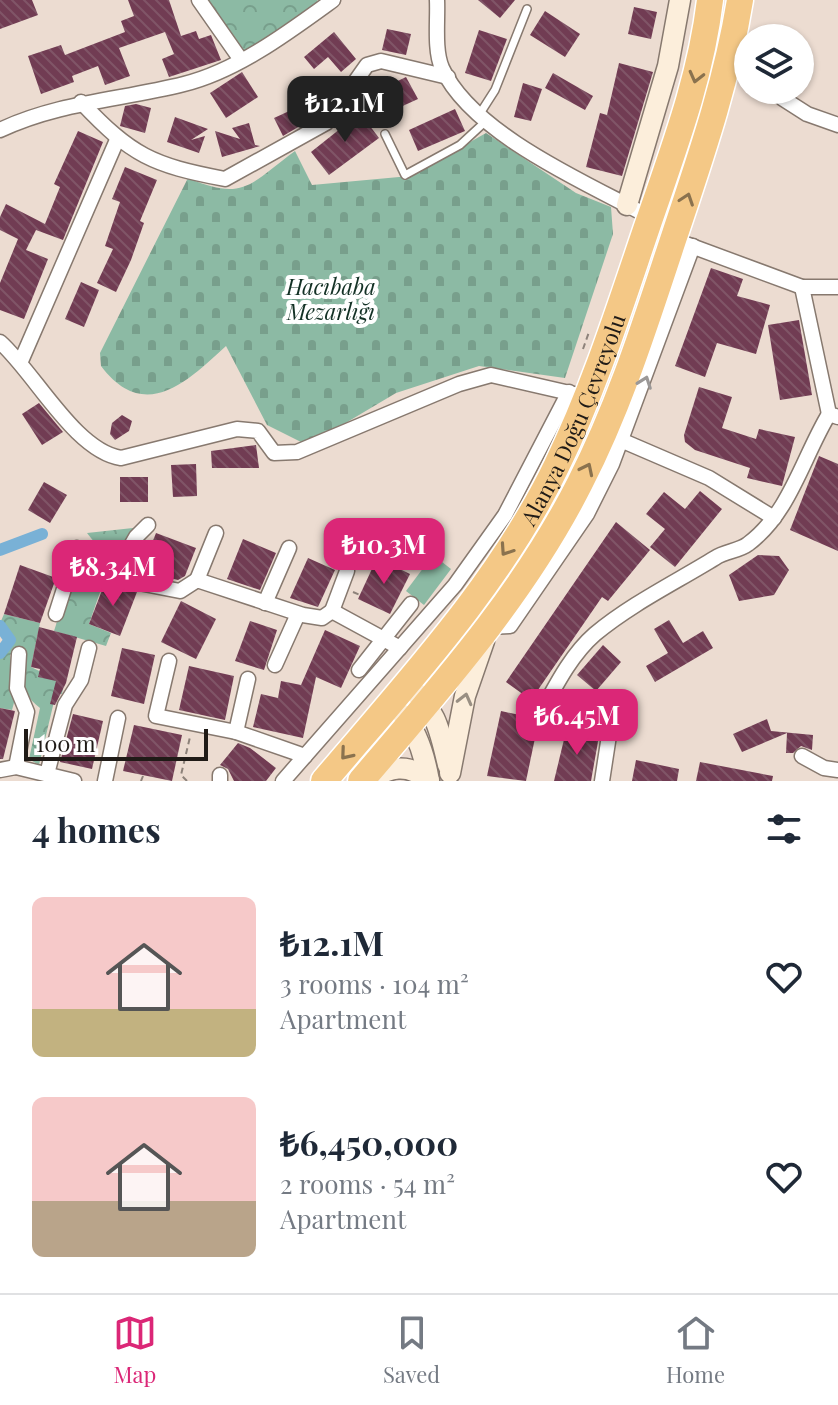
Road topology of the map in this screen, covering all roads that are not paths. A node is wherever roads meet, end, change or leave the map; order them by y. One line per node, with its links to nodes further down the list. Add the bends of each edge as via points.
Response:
1 (199, 0): 8 (street)
2 (333, 0): 8 (street)
3 (437, 0): 9 (street, via 440,64)
4 (680, 0): 17 (street, via 668,66)
5 (710, 0): 18 (highway, Alanya Doğu Çevreyolu, one-way to 18, via 692,93)
6 (740, 0): 19 (highway, Alanya Doğu Çevreyolu, one-way to 6, via 721,99)
7 (527, 9): 12 (lane)
8 (241, 60): 10 (street, via 185,84)
9 (448, 77): 12 (street); 16 (street, via 381,61 367,65 326,123 225,179 146,159)
10 (81, 102): 14 (street); 16 (street)
11 (791, 104): 13 (street)
12 (482, 118): 15 (lane, via 460,145 405,175); 17 (street, via 515,143)
13 (838, 125)
14 (0, 130)
15 (385, 134)
16 (117, 140): 23 (street)
17 (627, 205): 18 (street)
18 (650, 217): 24 (highway, Alanya Doğu Çevreyolu)
19 (683, 243): 20 (street); 26 (street, one-way to 19); 39 (highway, Alanya Doğu Çevreyolu, one-way to 19, via 542,549 601,441)
20 (802, 287): 21 (street); 25 (street)
21 (838, 287)
22 (0, 342): 23 (street)
23 (21, 361): 24 (street, via 82,437 103,453 121,458 237,429 258,431 274,453 297,452 491,375)
24 (578, 394): 42 (street, via 505,515 455,585); 48 (highway, Alanya Doğu Çevreyolu, one-way to 48, via 557,466 516,536 469,605)
25 (833, 416): 27 (street)
26 (623, 441): 27 (street, via 709,478); 39 (street, via 587,514 510,626)
27 (774, 518): 66 (street, via 747,545 719,555 594,634 564,669 543,709 610,729)
28 (148, 525): 31 (street)
29 (216, 533): 33 (street)
30 (289, 548): 34 (street)
31 (117, 570): 33 (street, via 175,591); 37 (street, via 77,548)
32 (347, 571): 36 (street)
33 (197, 580): 34 (street)
34 (265, 603): 38 (street)
35 (411, 604): 40 (street)
36 (332, 611): 38 (street, via 322,618); 40 (street)
37 (56, 614)
38 (298, 614): 45 (street)
39 (489, 627): 49 (highway, Alanya Doğu Çevreyolu); 59 (street, one-way to 39, via 465,696)
40 (384, 638): 42 (street); 46 (street)
41 (89, 648): 58 (street, via 81,680 65,705)
42 (400, 648): 53 (street)
43 (19, 654): 55 (street, via 17,688 27,712)
44 (169, 661): 52 (street, via 156,716)
45 (275, 665)
46 (359, 670)
47 (248, 679): 52 (street)
48 (397, 691): 49 (street); 51 (street); 63 (highway, Alanya Doğu Çevreyolu, one-way to 63)
49 (428, 703): 51 (highway, Alanya Doğu Çevreyolu); 59 (street, via 437,719)
50 (118, 718): 61 (street)
51 (410, 723): 64 (highway, Alanya Doğu Çevreyolu); 65 (street)
52 (236, 732): 53 (street)
53 (305, 756): 62 (street)
54 (802, 756): 57 (street)
55 (16, 767): 56 (street); 58 (street)
56 (0, 770)
57 (838, 770)
58 (47, 774): 60 (street)
59 (449, 777)
60 (74, 781)
61 (105, 781)
62 (283, 781)
63 (324, 781)
64 (364, 781): 65 (street, via 402,768 417,770)
65 (429, 781)
66 (602, 781)

